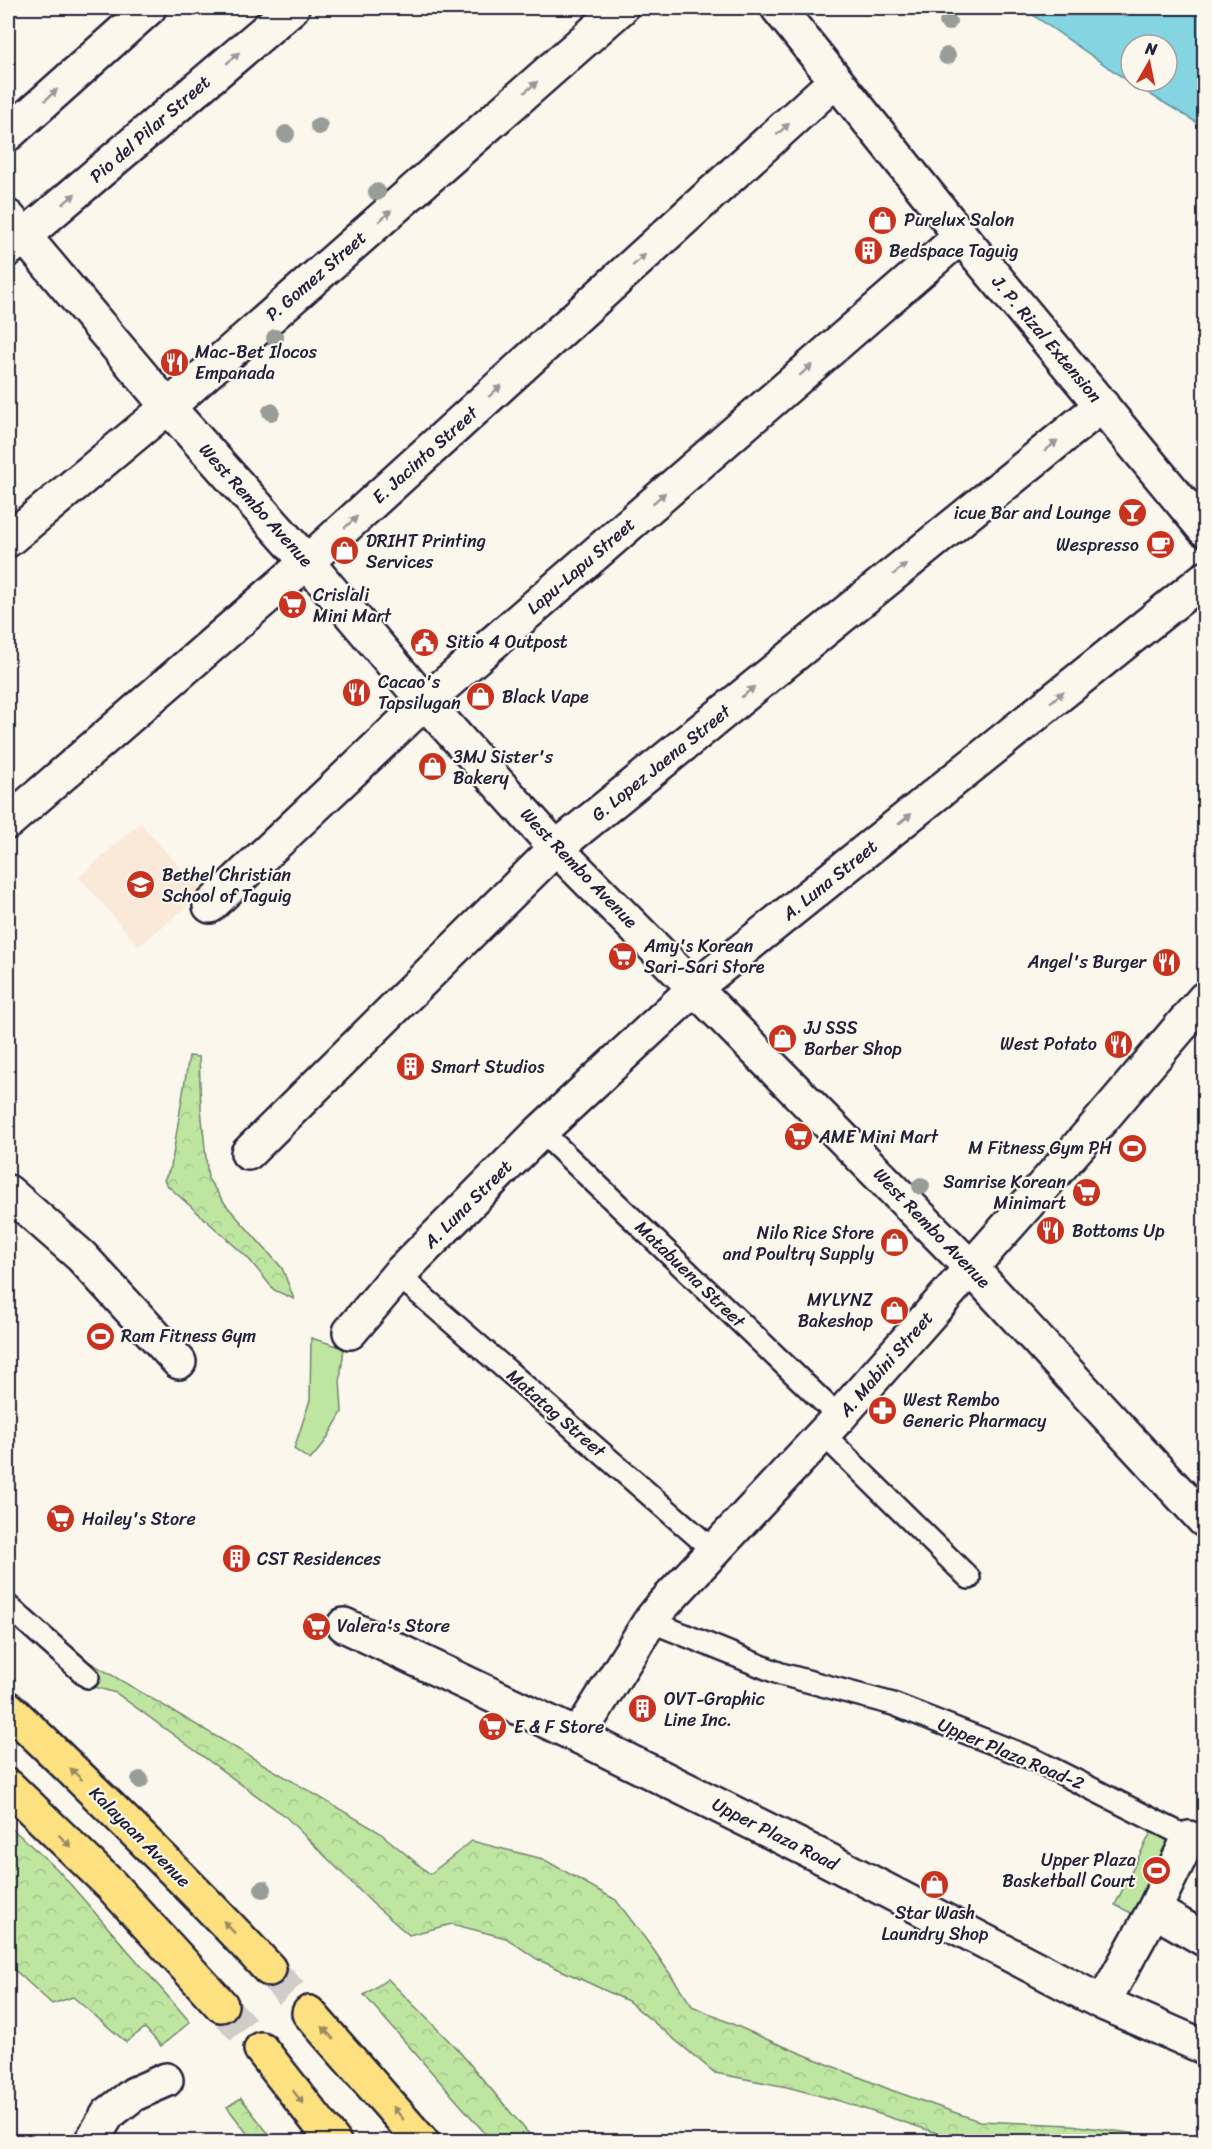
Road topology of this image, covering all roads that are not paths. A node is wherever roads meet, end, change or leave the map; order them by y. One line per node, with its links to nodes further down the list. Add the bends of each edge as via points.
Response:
1 (149, 8): 6 (street, one-way to 1)
2 (292, 8): 7 (street, Pio del Pilar Street, one-way to 2)
3 (621, 8): 10 (street, P. Gomez Street, one-way to 3)
4 (778, 8): 5 (street, J. P. Rizal Extension)
5 (835, 81): 8 (street, J. P. Rizal Extension); 13 (street, E. Jacinto Street, one-way to 5)
6 (8, 134)
7 (13, 235): 10 (street, West Rembo Avenue)
8 (961, 236): 9 (street, J. P. Rizal Extension); 15 (street, Lapu-Lapu Street, one-way to 8)
9 (1102, 405): 11 (street, J. P. Rizal Extension); 17 (street, G. Lopez Jaena Street, one-way to 9)
10 (168, 407): 12 (street, P. Gomez Street); 13 (street, West Rembo Avenue)
11 (1204, 529)
12 (8, 540)
13 (307, 562): 15 (street, West Rembo Avenue); 16 (street, E. Jacinto Street)
14 (1204, 579): 19 (street, A. Luna Street, one-way to 14)
15 (424, 702): 17 (street, West Rembo Avenue); 18 (street, Lapu-Lapu Street)
16 (8, 822)
17 (556, 848): 19 (street, West Rembo Avenue); 22 (street, G. Lopez Jaena Street)
18 (210, 906)
19 (696, 987): 21 (street, A. Luna Street); 24 (street, West Rembo Avenue)
20 (1204, 1002): 24 (street, A. Mabini Street)
21 (541, 1131): 25 (street, A. Luna Street); 28 (lane, Matabuena Street)
22 (248, 1153)
23 (8, 1192): 27 (street, via 81,1256)
24 (970, 1267): 28 (street, A. Mabini Street); 29 (street, West Rembo Avenue)
25 (398, 1275): 26 (street, A. Luna Street); 30 (lane, Matatag Street)
26 (350, 1332)
27 (180, 1362)
28 (831, 1425): 30 (street, A. Mabini Street); 31 (lane, Matabuena Street)
29 (1204, 1520)
30 (714, 1551): 33 (street, A. Mabini Street)
31 (969, 1578)
32 (8, 1606): 35 (lane)
33 (650, 1621): 37 (street, A. Mabini Street); 39 (lane, Upper Plaza Road-2, via 781,1674 893,1704 1033,1759)
34 (344, 1625): 37 (street, Upper Plaza Road)
35 (88, 1677)
36 (8, 1708): 42 (main road, Kalayaan Avenue, one-way to 36, via 117,1813)
37 (578, 1736): 43 (street, Upper Plaza Road)
38 (8, 1786): 44 (main road, one-way to 44, via 111,1885)
39 (1189, 1838): 40 (street, Upper Plaza Road-2)
40 (1154, 1910): 41 (street); 43 (street, Upper Plaza Road-2)
41 (1204, 1939)
42 (269, 1970)
43 (1103, 2003): 46 (street, Upper Plaza Road)
44 (220, 2005)
45 (309, 2013): 51 (main road, one-way to 45)
46 (1204, 2048)
47 (261, 2049): 50 (main road, one-way to 50)
48 (166, 2080): 49 (street, via 134,2094 108,2114)
49 (91, 2142)
50 (334, 2142)
51 (422, 2142)

